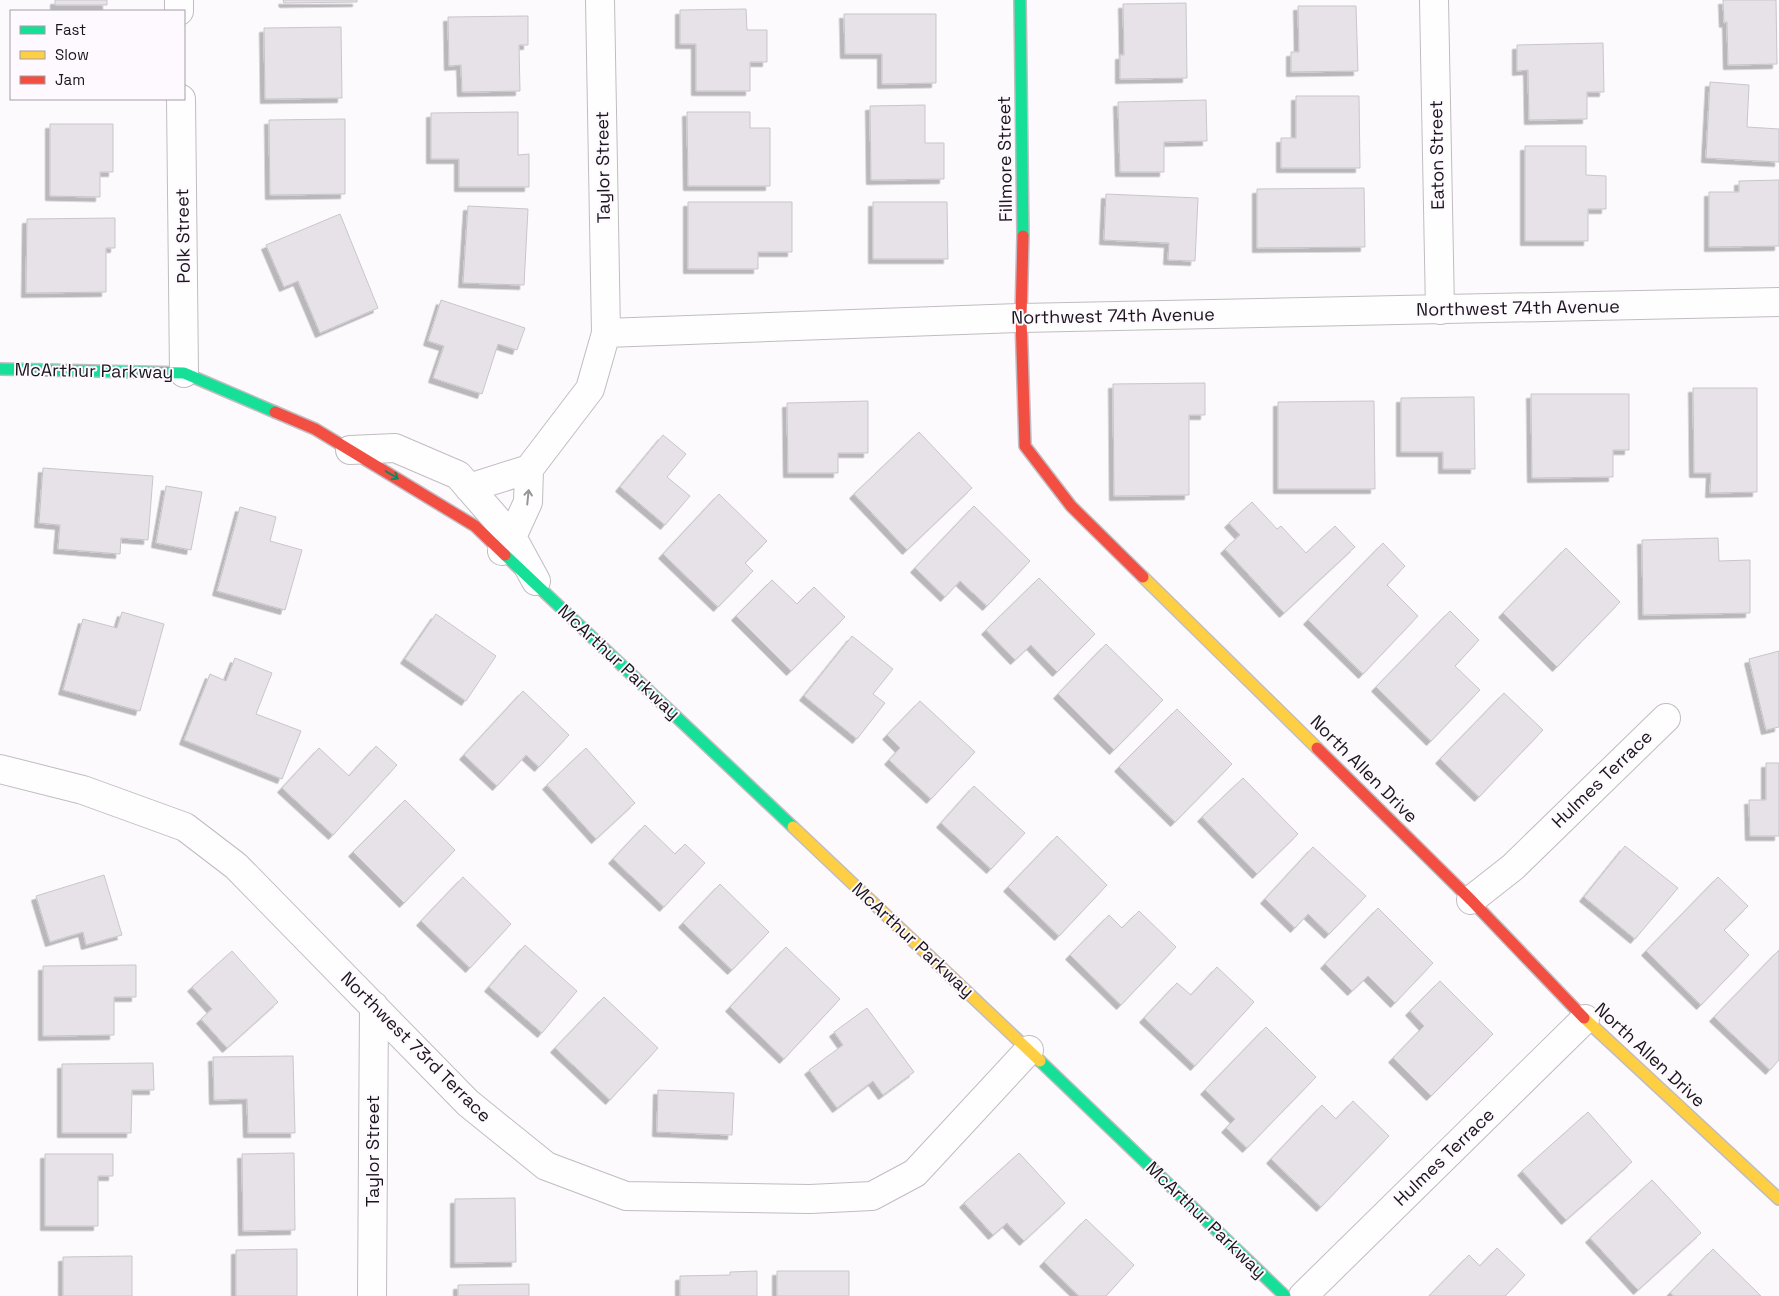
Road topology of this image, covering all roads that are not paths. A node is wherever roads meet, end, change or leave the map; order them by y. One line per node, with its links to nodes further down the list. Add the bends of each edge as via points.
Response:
1 (600, 0): 8 (street, Taylor Street)
2 (1020, 0): 7 (street, Fillmore Street, via 1024,273)
3 (1434, 0): 6 (street, Eaton Street)
4 (181, 100): 10 (street, Polk Street)
5 (1779, 302): 6 (street, Northwest 74th Avenue)
6 (1440, 310): 7 (street, Northwest 74th Avenue)
7 (1021, 318): 8 (street, Northwest 74th Avenue); 18 (street, North Allen Drive, via 1025,446 1072,506)
8 (606, 334): 12 (street, via 590,389)
9 (0, 369): 10 (street, McArthur Parkway)
10 (184, 373): 11 (street, McArthur Parkway, via 315,429)
11 (350, 450): 13 (street, McArthur Parkway, via 395,448 458,475); 14 (street, McArthur Parkway, one-way to 14)
12 (529, 469): 13 (street); 14 (street, one-way to 12, via 528,502)
13 (469, 488): 14 (street, McArthur Parkway)
14 (506, 544): 15 (street, McArthur Parkway)
15 (540, 587): 21 (street, McArthur Parkway)
16 (1666, 718): 18 (street, Hulmes Terrace, via 1513,867)
17 (0, 769): 19 (street, Northwest 73rd Terrace, via 83,790 185,827 236,866)
18 (1471, 900): 20 (street, North Allen Drive)
19 (374, 1006): 21 (street, Northwest 73rd Terrace, via 468,1104 546,1166 626,1196 810,1199 872,1196 915,1173); 23 (street, Taylor Street)
20 (1586, 1019): 22 (street, North Allen Drive); 25 (street, Hulmes Terrace)
21 (1029, 1050): 24 (street, McArthur Parkway)
22 (1779, 1199)
23 (372, 1296)
24 (1285, 1296)
25 (1303, 1296)

